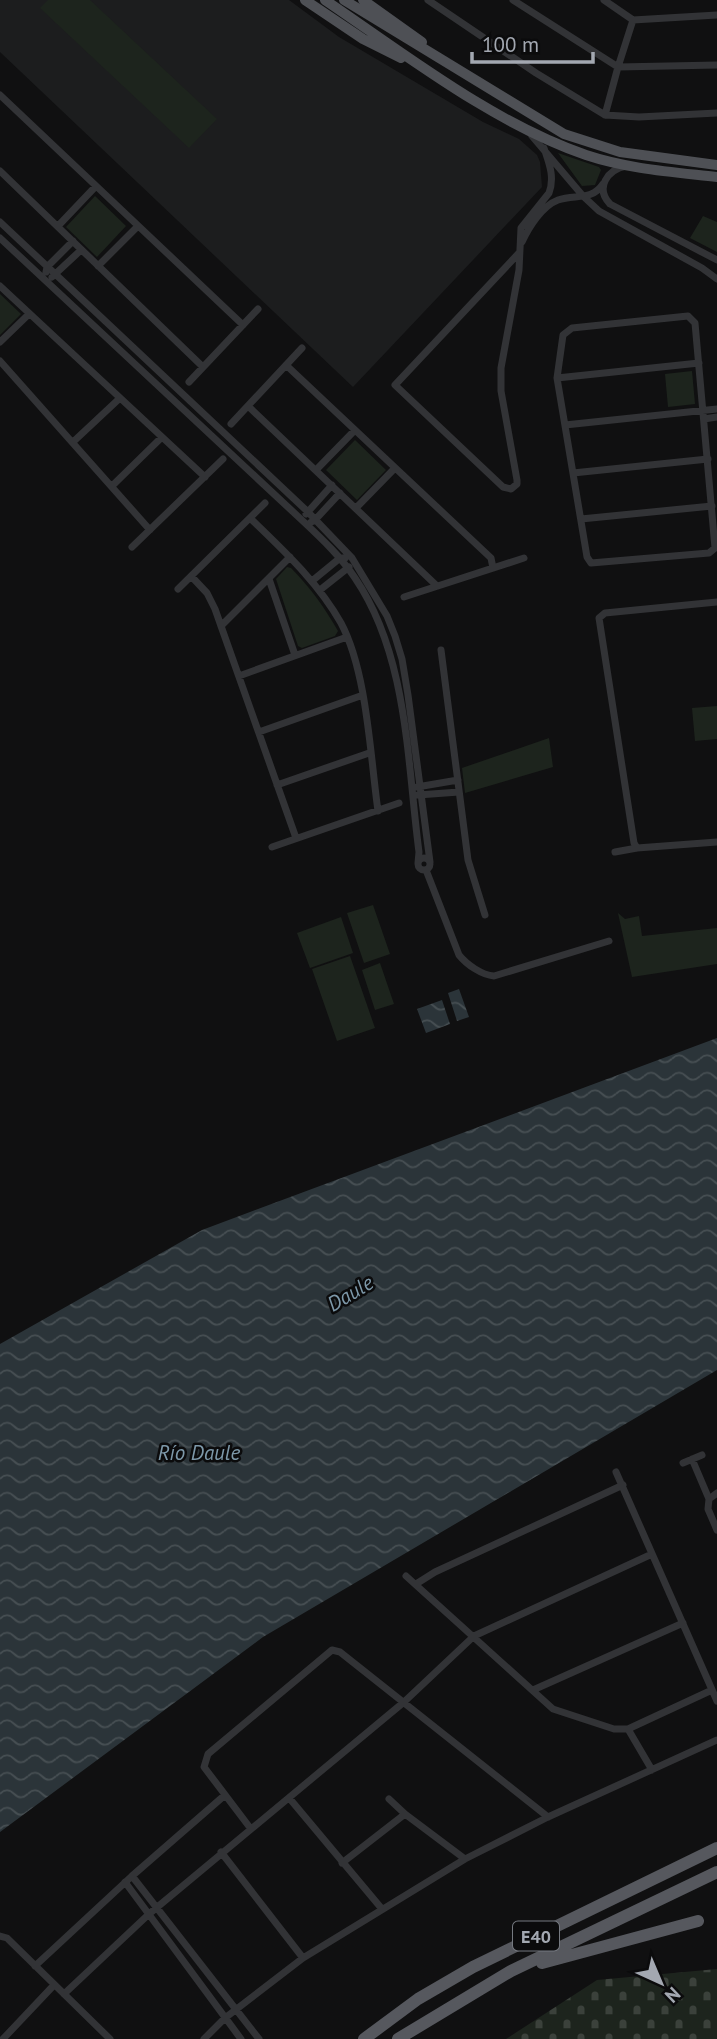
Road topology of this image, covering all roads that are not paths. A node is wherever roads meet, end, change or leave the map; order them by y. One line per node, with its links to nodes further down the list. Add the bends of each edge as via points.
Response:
1 (305, 0): 13 (main road, via 363,39)
2 (325, 0): 13 (main road)
3 (344, 0): 12 (main road)
4 (363, 0): 12 (main road)
5 (428, 0): 16 (street)
6 (513, 0): 11 (street)
7 (604, 0): 9 (street)
8 (717, 15): 9 (street)
9 (633, 20): 11 (street)
10 (717, 65): 11 (street)
11 (618, 67): 16 (street)
12 (470, 76): 19 (main road, via 543,123 581,141 645,157)
13 (442, 78): 17 (main road)
14 (0, 95): 24 (street)
15 (717, 113): 16 (street)
16 (605, 116)
17 (509, 120): 18 (street); 20 (main road, via 568,148)
18 (544, 148): 25 (street); 31 (street, via 552,186 523,225)
19 (717, 165)
20 (627, 166): 22 (main road); 23 (street, via 614,170)
21 (0, 171): 27 (street)
22 (717, 177)
23 (603, 183): 25 (street, via 596,193); 33 (street, via 606,200 617,209)
24 (96, 186): 27 (street); 28 (street)
25 (583, 196): 31 (street, via 554,202 532,223); 35 (street, via 607,216)
26 (1, 224): 29 (street); 37 (street)
27 (58, 226): 30 (street)
28 (138, 226): 36 (street); 44 (street)
29 (0, 237): 39 (street)
30 (73, 241): 32 (street); 37 (street)
31 (519, 249): 31 (street, via 396,385 510,489 517,480 500,380)
32 (82, 250): 36 (street); 38 (street)
33 (702, 252): 34 (street); 35 (street)
34 (717, 260)
35 (696, 265): 40 (street)
36 (99, 266): 50 (street)
37 (47, 267): 38 (street); 39 (street)
38 (56, 276): 39 (street); 75 (street)
39 (45, 279): 79 (street)
40 (717, 279)
41 (0, 286): 43 (street)
42 (258, 309): 44 (street)
43 (29, 314): 45 (street); 53 (street)
44 (243, 325): 50 (street)
45 (0, 342)
46 (302, 348): 49 (street)
47 (0, 361): 62 (street)
48 (699, 363): 51 (street); 51 (street, via 695,323 685,315 568,330 563,335); 56 (street)
49 (286, 365): 54 (street); 60 (street)
50 (203, 367): 52 (street)
51 (557, 377): 59 (street)
52 (189, 382)
53 (120, 398): 61 (street); 62 (street)
54 (248, 406): 58 (street); 66 (street)
55 (717, 409): 56 (street)
56 (704, 415): 57 (street); 59 (street); 63 (street)
57 (717, 418)
58 (231, 424)
59 (565, 425): 67 (street)
60 (355, 430): 65 (street); 66 (street)
61 (162, 437): 68 (street); 70 (street)
62 (73, 442): 70 (street)
63 (708, 458): 67 (street); 73 (street)
64 (223, 459): 68 (street)
65 (395, 468): 74 (street); 86 (street, via 491,558)
66 (316, 470): 69 (street)
67 (573, 473): 77 (street)
68 (205, 477): 80 (street)
69 (332, 485): 71 (street); 75 (street)
70 (112, 486): 80 (street)
71 (340, 494): 74 (street); 78 (street)
72 (265, 503): 76 (street)
73 (712, 506): 77 (street); 77 (street, via 716,545 712,552 596,564 587,557)
74 (356, 508): 91 (street)
75 (307, 511): 78 (street); 79 (street)
76 (250, 518): 82 (street); 88 (street)
77 (581, 519)
78 (314, 521): 79 (street); 84 (street)
79 (304, 523): 83 (street)
80 (150, 530): 81 (street)
81 (132, 547)
82 (290, 557): 89 (street); 90 (street)
83 (340, 558): 84 (street); 87 (street); 90 (street)
84 (352, 558): 87 (street); 106 (street, via 387,616 399,647)
85 (524, 558): 86 (street)
86 (493, 568): 91 (street)
87 (349, 569): 93 (street); 107 (street, via 380,621 394,664)
88 (191, 576): 92 (street); 96 (street, via 207,593)
89 (269, 579): 96 (street); 99 (street)
90 (312, 580): 93 (street)
91 (437, 586): 94 (street)
92 (178, 589)
93 (320, 590): 97 (street)
94 (404, 597)
95 (717, 602): 115 (street, via 605,613 598,618)
96 (221, 626): 100 (street)
97 (347, 637): 99 (street); 101 (street)
98 (441, 650): 104 (street)
99 (295, 655): 100 (street)
100 (239, 676): 102 (street)
101 (363, 695): 102 (street); 103 (street)
102 (259, 732): 105 (street)
103 (369, 753): 105 (street); 111 (street)
104 (458, 780): 106 (street); 108 (street)
105 (277, 785): 112 (street)
106 (419, 785): 107 (street); 109 (street)
107 (411, 792): 109 (street); 118 (street)
108 (459, 792): 109 (street); 120 (street, via 468,860)
109 (421, 796): 117 (street)
110 (399, 803): 111 (street)
111 (378, 811): 112 (street)
112 (296, 838): 114 (street)
113 (717, 842): 115 (street)
114 (272, 846)
115 (637, 848): 116 (street)
116 (615, 852)
117 (430, 862): 118 (street, via 424,858); 119 (street)
118 (418, 863): 119 (street)
119 (425, 870): 121 (street, via 460,955 487,975)
120 (485, 915)
121 (609, 941)
122 (702, 1455): 123 (street)
123 (692, 1459): 124 (street); 128 (street)
124 (683, 1463)
125 (616, 1472): 126 (street)
126 (623, 1485): 130 (street); 132 (street)
127 (717, 1493): 128 (street)
128 (709, 1499): 129 (street)
129 (717, 1530)
130 (652, 1554): 133 (street); 134 (street)
131 (406, 1576): 132 (street)
132 (416, 1584): 134 (street)
133 (682, 1623): 135 (street); 136 (street)
134 (474, 1636): 135 (street); 138 (street)
135 (533, 1690): 139 (street, via 553,1709 614,1729)
136 (712, 1690): 137 (street); 139 (street)
137 (717, 1701)
138 (404, 1702): 142 (street, via 332,1650 208,1754 204,1767); 143 (street); 146 (street)
139 (628, 1728): 141 (street)
140 (717, 1740): 141 (street)
141 (652, 1770): 146 (street)
142 (225, 1795): 147 (street); 153 (street)
143 (290, 1799): 147 (street); 151 (street)
144 (389, 1799): 145 (street)
145 (405, 1814): 150 (street); 151 (street)
146 (548, 1817): 150 (street)
147 (251, 1829): 149 (street)
148 (717, 1847): 172 (highway, E40, via 473,1967 418,1999)
149 (221, 1852): 155 (street); 160 (street)
150 (465, 1859): 156 (street)
151 (342, 1863): 156 (street)
152 (717, 1872): 162 (highway, E40)
153 (132, 1876): 154 (street); 155 (street)
154 (125, 1882): 157 (street); 161 (street)
155 (157, 1908): 157 (street); 165 (street)
156 (382, 1909): 160 (street)
157 (149, 1914): 164 (street); 166 (street)
158 (698, 1921): 162 (highway)
159 (0, 1936): 161 (street)
160 (303, 1958): 165 (street)
161 (35, 1966): 163 (street)
162 (511, 1971): 173 (highway, E40)
163 (54, 1984): 164 (street); 168 (street)
164 (64, 1994): 167 (street)
165 (236, 2009): 166 (street); 171 (street)
166 (225, 2018): 169 (street); 170 (street)
167 (107, 2038)
168 (3, 2039)
169 (204, 2039)
170 (241, 2039)
171 (259, 2039)
172 (364, 2039)
173 (398, 2039)

